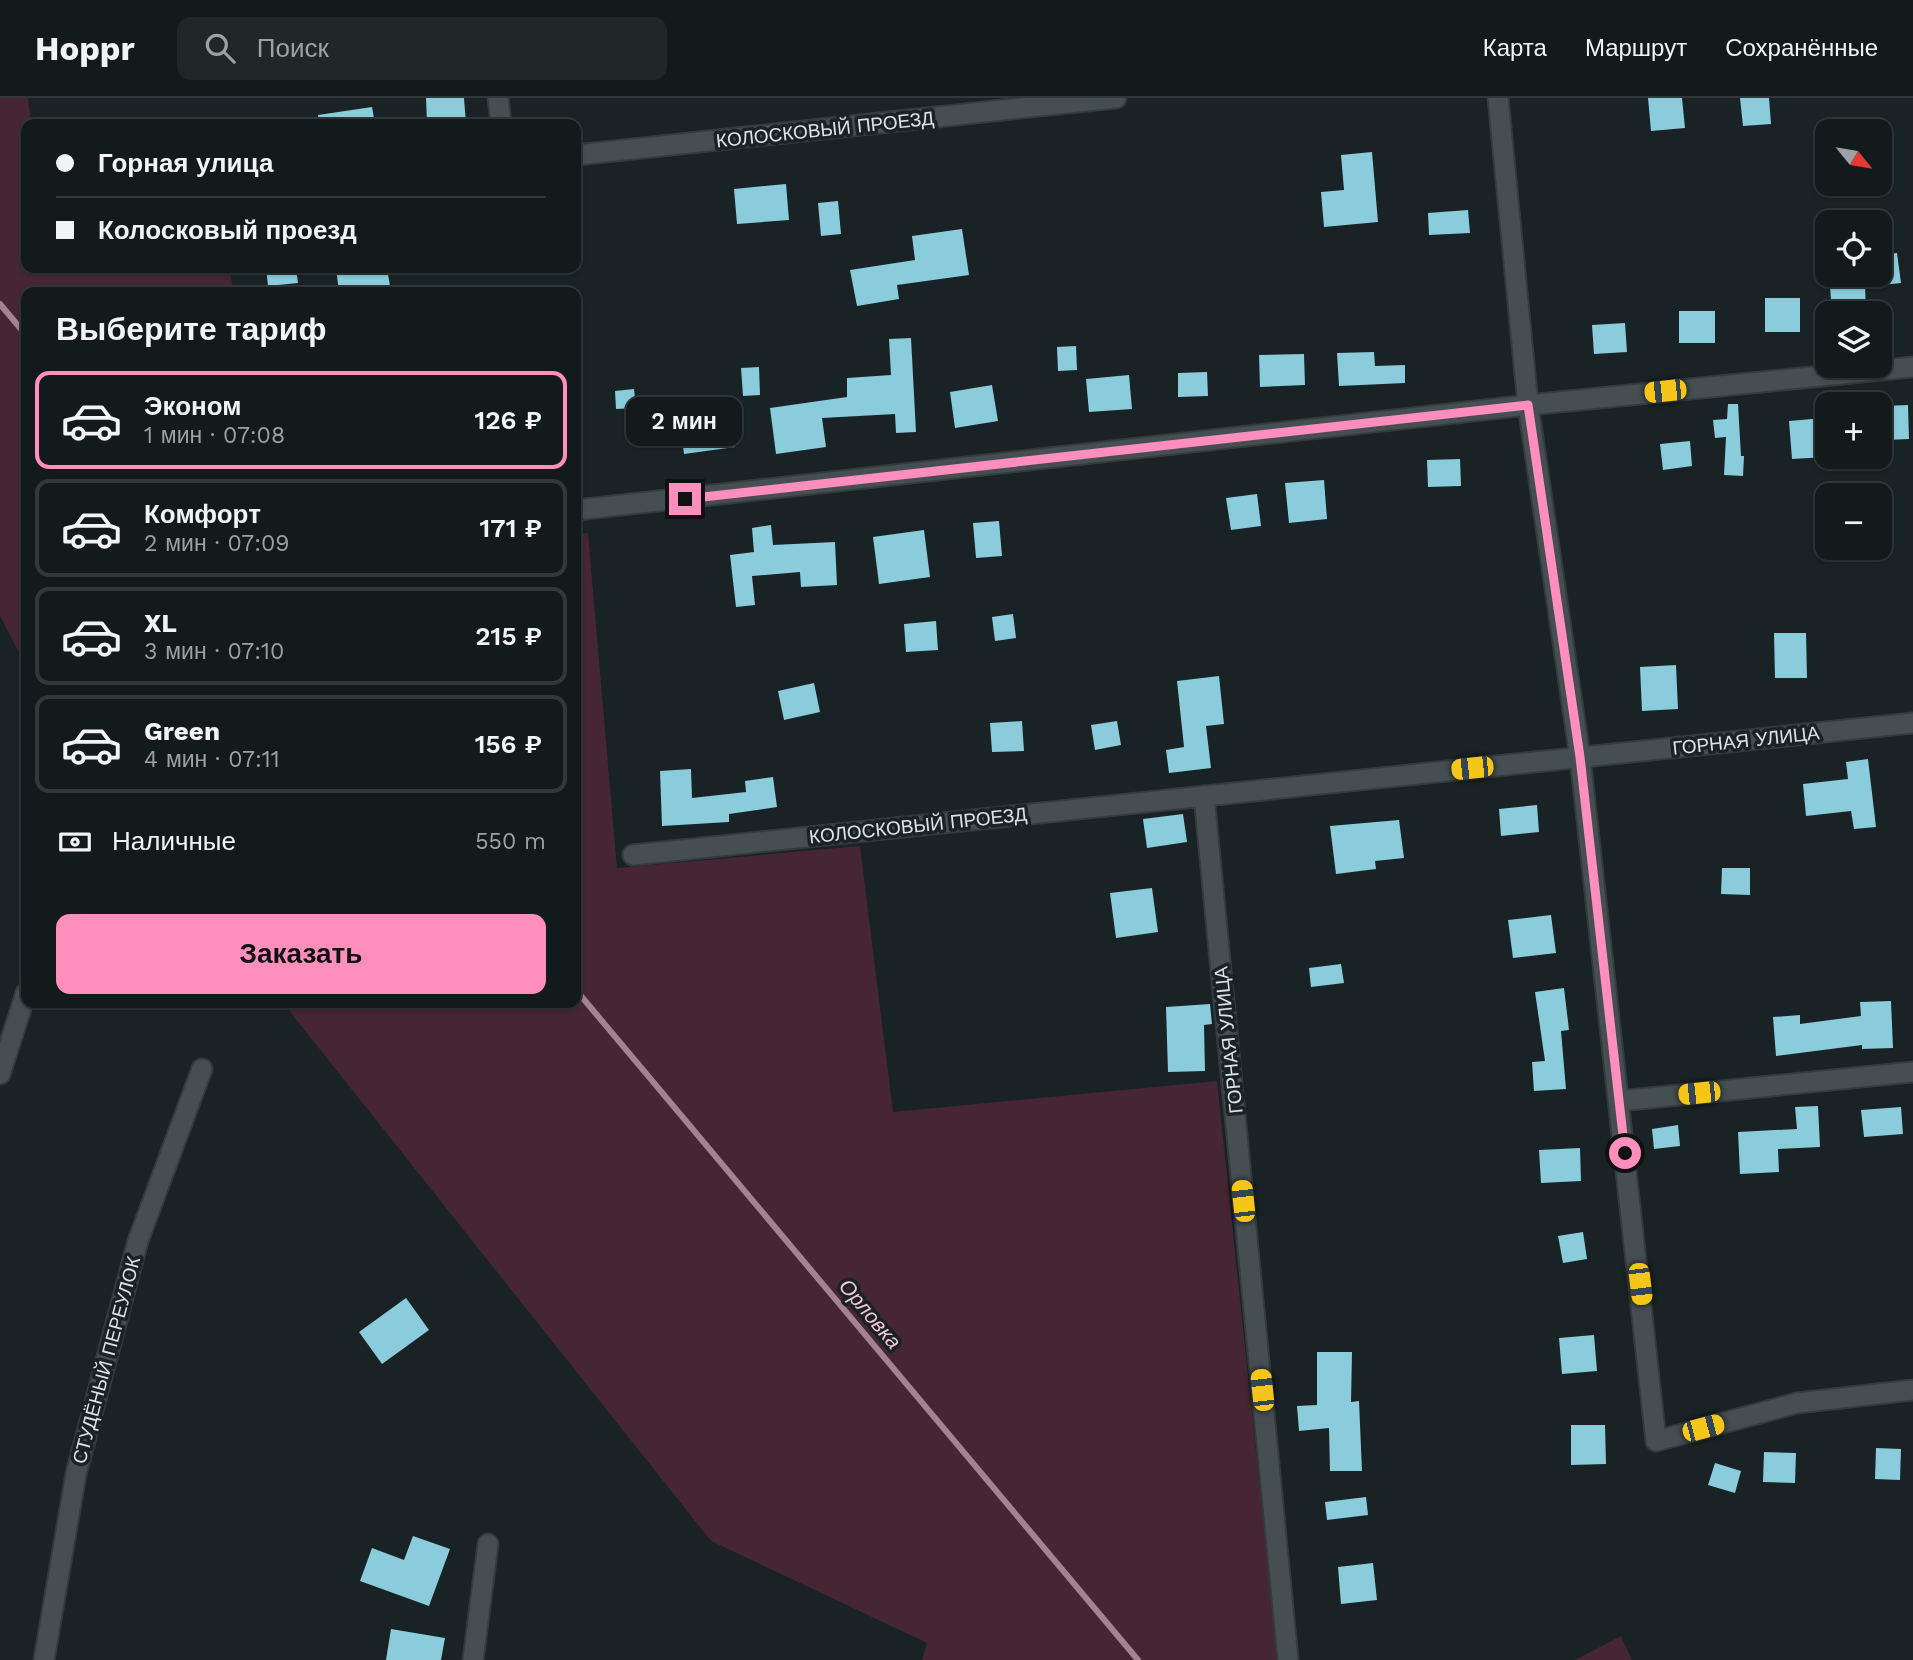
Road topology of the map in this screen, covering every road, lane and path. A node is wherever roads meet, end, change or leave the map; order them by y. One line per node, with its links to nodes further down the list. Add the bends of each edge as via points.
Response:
1 (498, 98): 4 (street)
2 (1116, 98): 5 (street, КОЛОСКОВЫЙ ПРОЕЗД)
3 (1498, 98): 7 (street)
4 (500, 119)
5 (581, 154)
6 (1913, 367): 7 (street)
7 (1528, 405): 8 (street); 10 (street)
8 (581, 509)
9 (1913, 723): 10 (street, ГОРНАЯ УЛИЦА)
10 (1580, 757): 11 (street, ГОРНАЯ УЛИЦА); 17 (street)
11 (1204, 796): 12 (street, КОЛОСКОВЫЙ ПРОЕЗД); 22 (street, ГОРНАЯ УЛИЦА)
12 (633, 855)
13 (21, 1008): 16 (street)
14 (202, 1069): 20 (street, СТУДЁНЫЙ ПЕРЕУЛОК, via 127,1280 76,1474)
15 (1913, 1072): 17 (street)
16 (0, 1074)
17 (1619, 1101): 18 (street, via 1656,1441 1797,1403)
18 (1913, 1390)
19 (488, 1544): 21 (street)
20 (44, 1660)
21 (473, 1660)
22 (1288, 1660)

